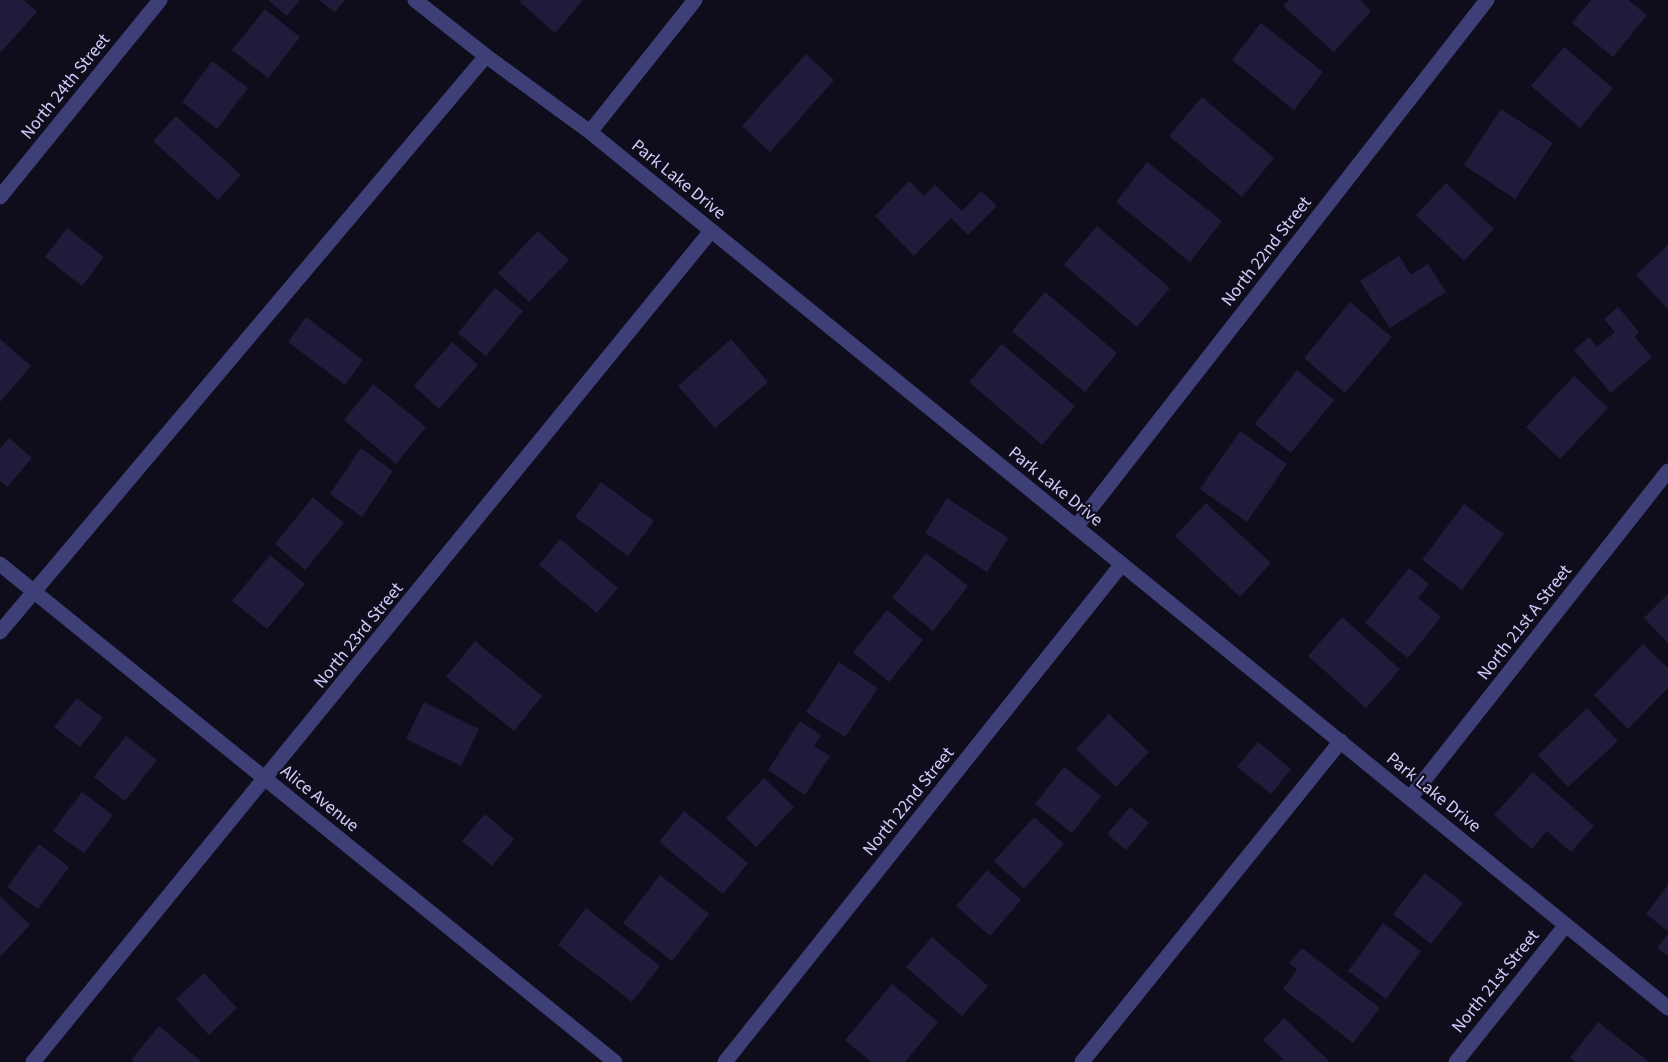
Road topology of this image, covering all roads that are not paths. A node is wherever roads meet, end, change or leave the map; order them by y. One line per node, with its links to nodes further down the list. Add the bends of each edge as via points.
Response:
1 (160, 0): 7 (street, North 24th Street)
2 (415, 0): 5 (street, Park Lake Drive)
3 (695, 0): 6 (street)
4 (1487, 0): 10 (street, North 22nd Street)
5 (486, 56): 6 (street, Park Lake Drive); 13 (street)
6 (590, 132): 8 (street, Park Lake Drive)
7 (0, 197)
8 (711, 231): 10 (street, Park Lake Drive); 16 (street, North 23rd Street)
9 (1668, 471): 17 (street, North 21st A Street)
10 (1076, 527): 12 (street, Park Lake Drive)
11 (0, 564): 13 (street, Alice Avenue)
12 (1122, 564): 15 (street, Park Lake Drive); 22 (street, North 22nd Street)
13 (34, 591): 14 (street); 16 (street, Alice Avenue)
14 (0, 632)
15 (1341, 741): 17 (street, Park Lake Drive); 23 (street)
16 (266, 779): 20 (street, North 23rd Street); 21 (street, Alice Avenue)
17 (1410, 798): 18 (street, Park Lake Drive)
18 (1566, 925): 19 (street, Park Lake Drive); 24 (street, North 21st Street)
19 (1668, 1008)
20 (33, 1062)
21 (615, 1062)
22 (725, 1062)
23 (1082, 1062)
24 (1455, 1062)

